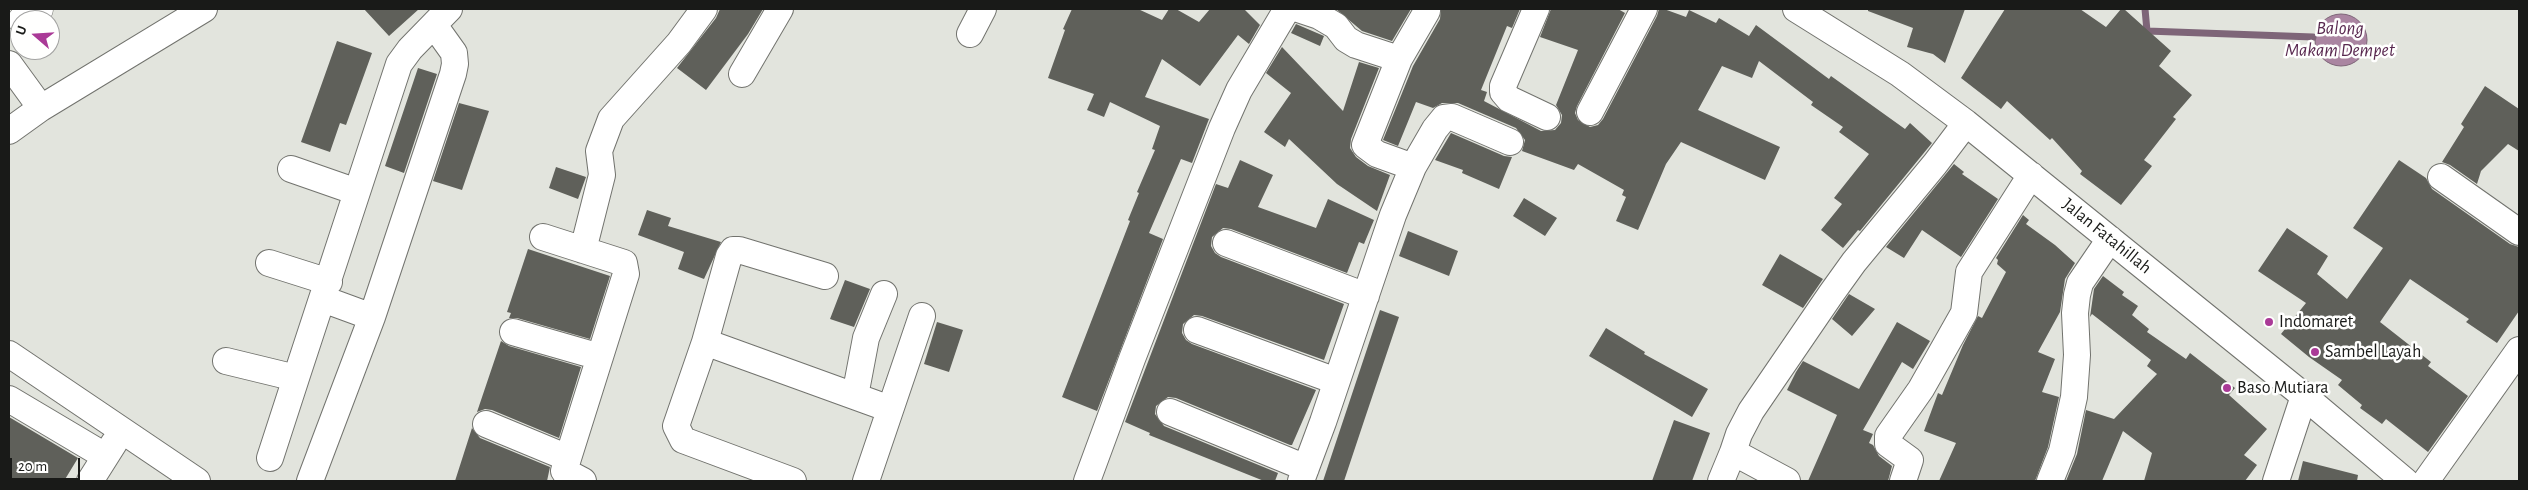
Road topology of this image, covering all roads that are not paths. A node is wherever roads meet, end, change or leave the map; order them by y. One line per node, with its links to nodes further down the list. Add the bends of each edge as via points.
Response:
1 (204, 9): 16 (street)
2 (704, 9): 31 (street, via 679,43 611,119 599,151 602,175)
3 (780, 9): 15 (street)
4 (983, 9): 12 (street)
5 (1287, 9): 65 (street, via 1239,90 1222,128)
6 (1298, 9): 13 (street, via 1336,26 1346,39 1356,45)
7 (1536, 9): 18 (street, via 1503,92 1509,100)
8 (1644, 9): 17 (street)
9 (1796, 9): 19 (street, Jalan Fatahillah, via 1900,74)
10 (1427, 11): 13 (street)
11 (442, 17): 26 (street, via 399,64); 38 (street, via 454,53 453,74)
12 (970, 34)
13 (1399, 59): 22 (street, via 1365,146 1377,154)
14 (9, 64): 16 (street)
15 (742, 74)
16 (41, 108): 20 (street)
17 (1590, 112)
18 (1547, 117)
19 (1966, 123): 24 (street, Jalan Fatahillah); 55 (street, via 1854,262 1751,411)
20 (9, 131)
21 (1510, 142): 22 (street, via 1452,117 1444,118)
22 (1413, 167): 36 (street)
23 (292, 169): 26 (street)
24 (2031, 175): 29 (street, Jalan Fatahillah); 68 (street, via 1969,272 1964,313 1921,389 1888,436 1888,444 1910,460)
25 (2441, 177): 27 (street)
26 (357, 192): 34 (street)
27 (2519, 232)
28 (543, 238): 31 (street)
29 (2110, 239): 49 (street, Jalan Fatahillah); 69 (street, via 2080,283 2076,295 2074,397 2062,451)
30 (1226, 243): 36 (street)
31 (583, 250): 44 (street, via 624,264 626,274)
32 (270, 263): 34 (street)
33 (825, 276): 41 (street, via 733,250)
34 (326, 291): 38 (street); 46 (street)
35 (884, 294): 48 (street, via 866,338)
36 (1366, 296): 47 (street)
37 (922, 316): 51 (street)
38 (372, 318): 62 (street)
39 (1197, 330): 47 (street)
40 (513, 332): 44 (street)
41 (705, 342): 48 (street); 63 (street, via 676,426 678,434 683,440)
42 (2519, 350): 72 (street)
43 (9, 354): 54 (street)
44 (600, 358): 58 (street)
45 (226, 361): 46 (street)
46 (296, 378): 57 (street)
47 (1336, 381): 59 (street)
48 (855, 396): 51 (street)
49 (2304, 396): 70 (street); 71 (street, Jalan Fatahillah)
50 (9, 399): 56 (street)
51 (890, 410): 64 (street)
52 (1170, 412): 59 (street)
53 (486, 424): 58 (street)
54 (123, 430): 56 (street); 61 (street)
55 (1733, 452): 66 (street); 67 (street)
56 (104, 456): 60 (street)
57 (270, 458)
58 (569, 473)
59 (1303, 474)
60 (90, 481)
61 (197, 481)
62 (310, 481)
63 (793, 481)
64 (866, 481)
65 (1087, 481)
66 (1721, 481)
67 (1787, 481)
68 (1903, 481)
69 (2050, 481)
70 (2276, 481)
71 (2405, 481)
72 (2426, 481)

